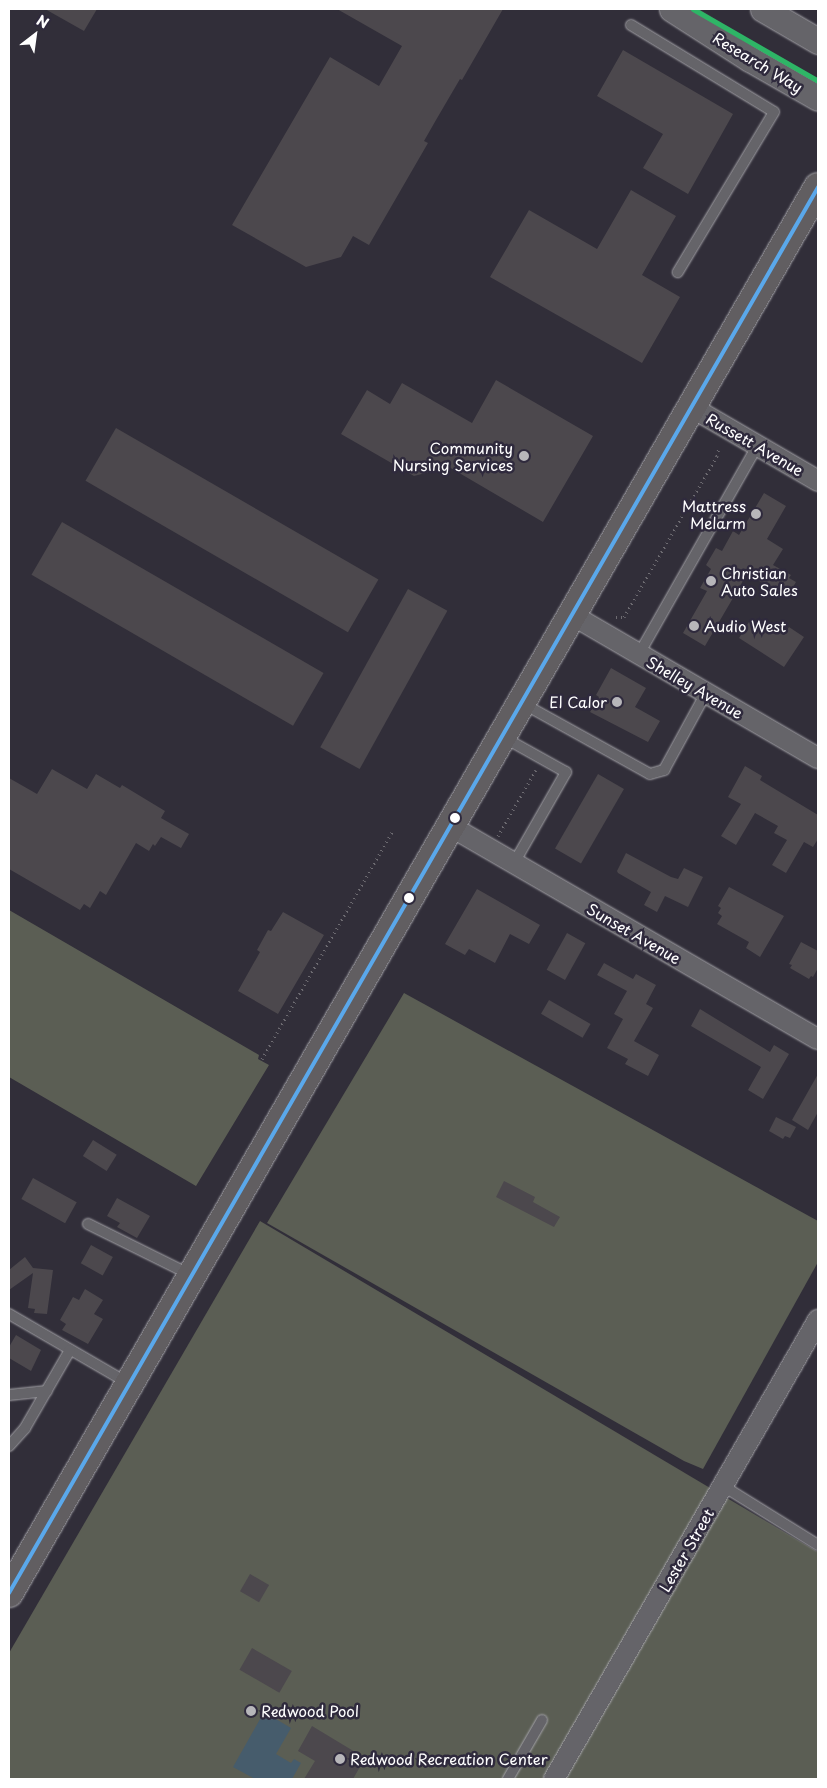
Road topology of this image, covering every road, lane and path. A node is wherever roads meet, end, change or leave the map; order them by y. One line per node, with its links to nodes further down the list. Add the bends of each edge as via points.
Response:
1 (672, 9): 5 (street, Research Way)
2 (763, 9): 4 (street)
3 (631, 25): 7 (lane, via 774,112)
4 (818, 41)
5 (818, 98)
6 (817, 193): 8 (main road)
7 (678, 272)
8 (691, 408): 10 (street, Russett Avenue); 12 (main road)
9 (719, 446): 13 (path, via 717,456 624,617)
10 (757, 446): 11 (street, Russett Avenue); 14 (lane)
11 (818, 481)
12 (572, 615): 14 (street, Shelley Avenue); 16 (main road)
13 (616, 617)
14 (639, 654): 15 (street, Shelley Avenue)
15 (706, 693): 16 (lane, via 664,770 650,774); 18 (street, Shelley Avenue)
16 (521, 702): 17 (main road)
17 (502, 736): 19 (lane); 20 (main road)
18 (818, 758)
19 (542, 759): 22 (path); 23 (lane, via 566,772)
20 (450, 826): 23 (street, Sunset Avenue); 27 (main road)
21 (392, 832): 25 (path)
22 (498, 836)
23 (514, 863): 24 (street, Sunset Avenue)
24 (818, 1039)
25 (262, 1058)
26 (88, 1224): 27 (lane)
27 (192, 1275): 31 (main road)
28 (9, 1314): 30 (lane)
29 (818, 1320): 35 (street, Lester Street)
30 (70, 1350): 31 (lane); 32 (lane)
31 (129, 1383): 37 (main road)
32 (47, 1391): 33 (lane); 34 (lane, via 25,1428)
33 (9, 1395)
34 (9, 1446)
35 (723, 1486): 36 (lane); 40 (street, Lester Street)
36 (818, 1545)
37 (9, 1593)
38 (542, 1720): 39 (lane)
39 (508, 1779)
40 (554, 1779)

